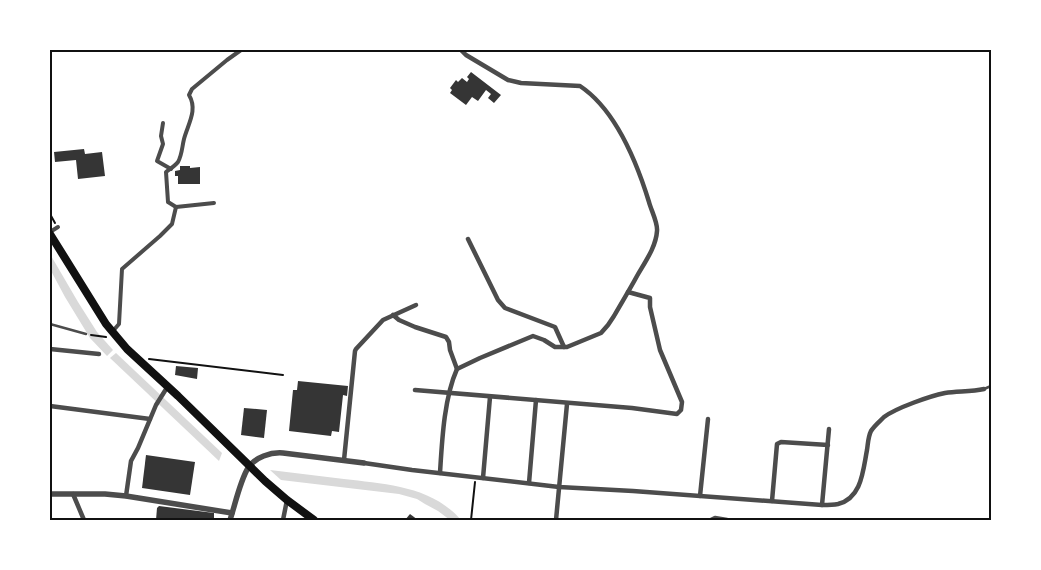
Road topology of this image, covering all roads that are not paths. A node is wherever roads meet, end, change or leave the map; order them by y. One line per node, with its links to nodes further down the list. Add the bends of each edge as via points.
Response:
1 (241, 50): 4 (street, via 189,95 193,111 191,120 180,157)
2 (461, 50): 10 (street, via 508,80 580,86 605,109 630,150 658,229 649,255)
3 (163, 123): 4 (street, via 163,144 157,161)
4 (170, 169): 6 (street, via 166,172 168,202)
5 (214, 203): 6 (street)
6 (176, 207): 15 (street, via 172,224 122,269 119,324)
7 (58, 227): 8 (street)
8 (50, 233): 15 (highway, via 106,324)
9 (468, 239): 16 (street, via 505,308 555,327)
10 (628, 292): 16 (street, via 601,333); 27 (street, via 650,298 660,350 682,402 681,410 678,414)
11 (416, 306): 12 (street)
12 (392, 315): 19 (street, via 446,337); 33 (street, via 378,324 354,351)
13 (50, 324): 14 (lane)
14 (86, 334)
15 (107, 336): 20 (highway, via 137,357)
16 (564, 347): 19 (street, via 555,347 533,336)
17 (50, 349): 18 (street)
18 (99, 354)
19 (457, 369): 24 (street)
20 (168, 386): 29 (street); 35 (highway)
21 (991, 386): 22 (lane)
22 (984, 389): 46 (street, via 943,394 886,416 870,435 861,479 853,496 838,504)
23 (415, 390): 24 (street)
24 (449, 393): 25 (street); 36 (street)
25 (490, 397): 26 (street); 37 (street)
26 (536, 400): 27 (street); 38 (street)
27 (567, 404): 39 (street)
28 (50, 406): 29 (street)
29 (150, 419): 42 (street, via 131,461)
30 (708, 419): 43 (street)
31 (829, 429): 32 (street)
32 (828, 445): 45 (street, via 777,444); 46 (street)
33 (344, 460): 34 (street); 35 (street, via 274,453)
34 (364, 463): 36 (street)
35 (249, 466): 44 (highway); 47 (street)
36 (440, 473): 37 (street)
37 (482, 478): 38 (street)
38 (529, 484): 39 (street)
39 (559, 487): 43 (street); 52 (street)
40 (50, 494): 41 (street)
41 (73, 494): 42 (street); 48 (street)
42 (126, 496): 47 (street)
43 (700, 496): 45 (street)
44 (287, 500): 50 (street); 51 (highway)
45 (772, 501): 46 (street)
46 (822, 506)
47 (232, 513): 49 (street)
48 (84, 520)
49 (230, 520)
50 (283, 520)
51 (314, 520)
52 (556, 520)
53 (711, 520): 54 (street)
54 (727, 520)

